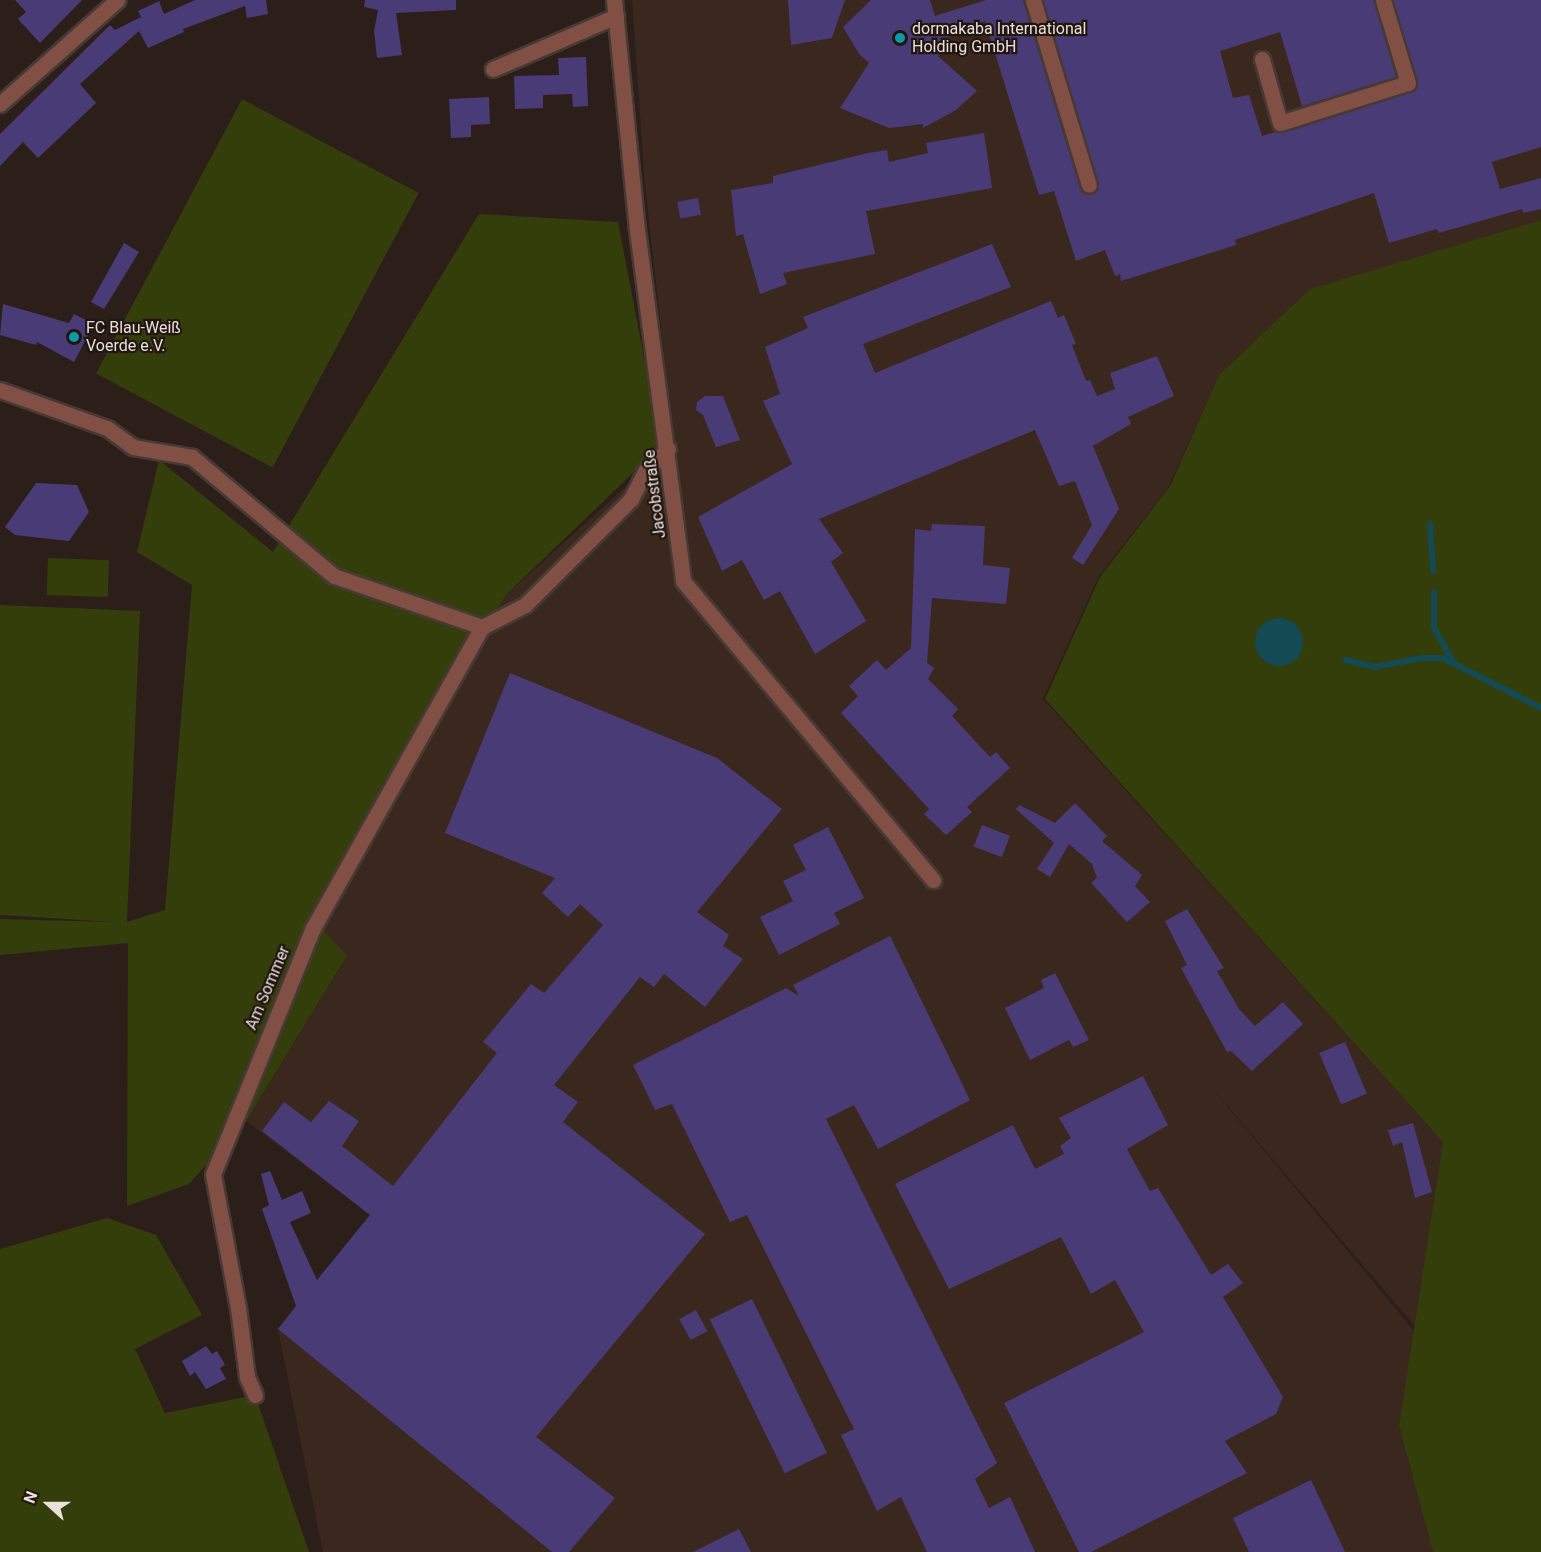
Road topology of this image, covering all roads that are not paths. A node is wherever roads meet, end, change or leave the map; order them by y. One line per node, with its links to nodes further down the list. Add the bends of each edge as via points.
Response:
1 (117, 0): 8 (street)
2 (614, 0): 5 (street, Jacobstraße)
3 (1033, 0): 9 (street)
4 (1383, 0): 6 (street, via 1408,83 1280,123)
5 (616, 16): 7 (street); 11 (street, Jacobstraße, via 637,230)
6 (1262, 59)
7 (493, 69)
8 (0, 105)
9 (1089, 185)
10 (0, 390): 12 (street, via 107,428 133,447 192,457 334,576)
11 (668, 449): 12 (street, via 645,471 631,499 525,605); 13 (street, Jacobstraße, via 683,581)
12 (482, 627): 14 (street, Am Sommer, via 313,928 213,1174 238,1308 246,1377)
13 (933, 880)
14 (255, 1395)

